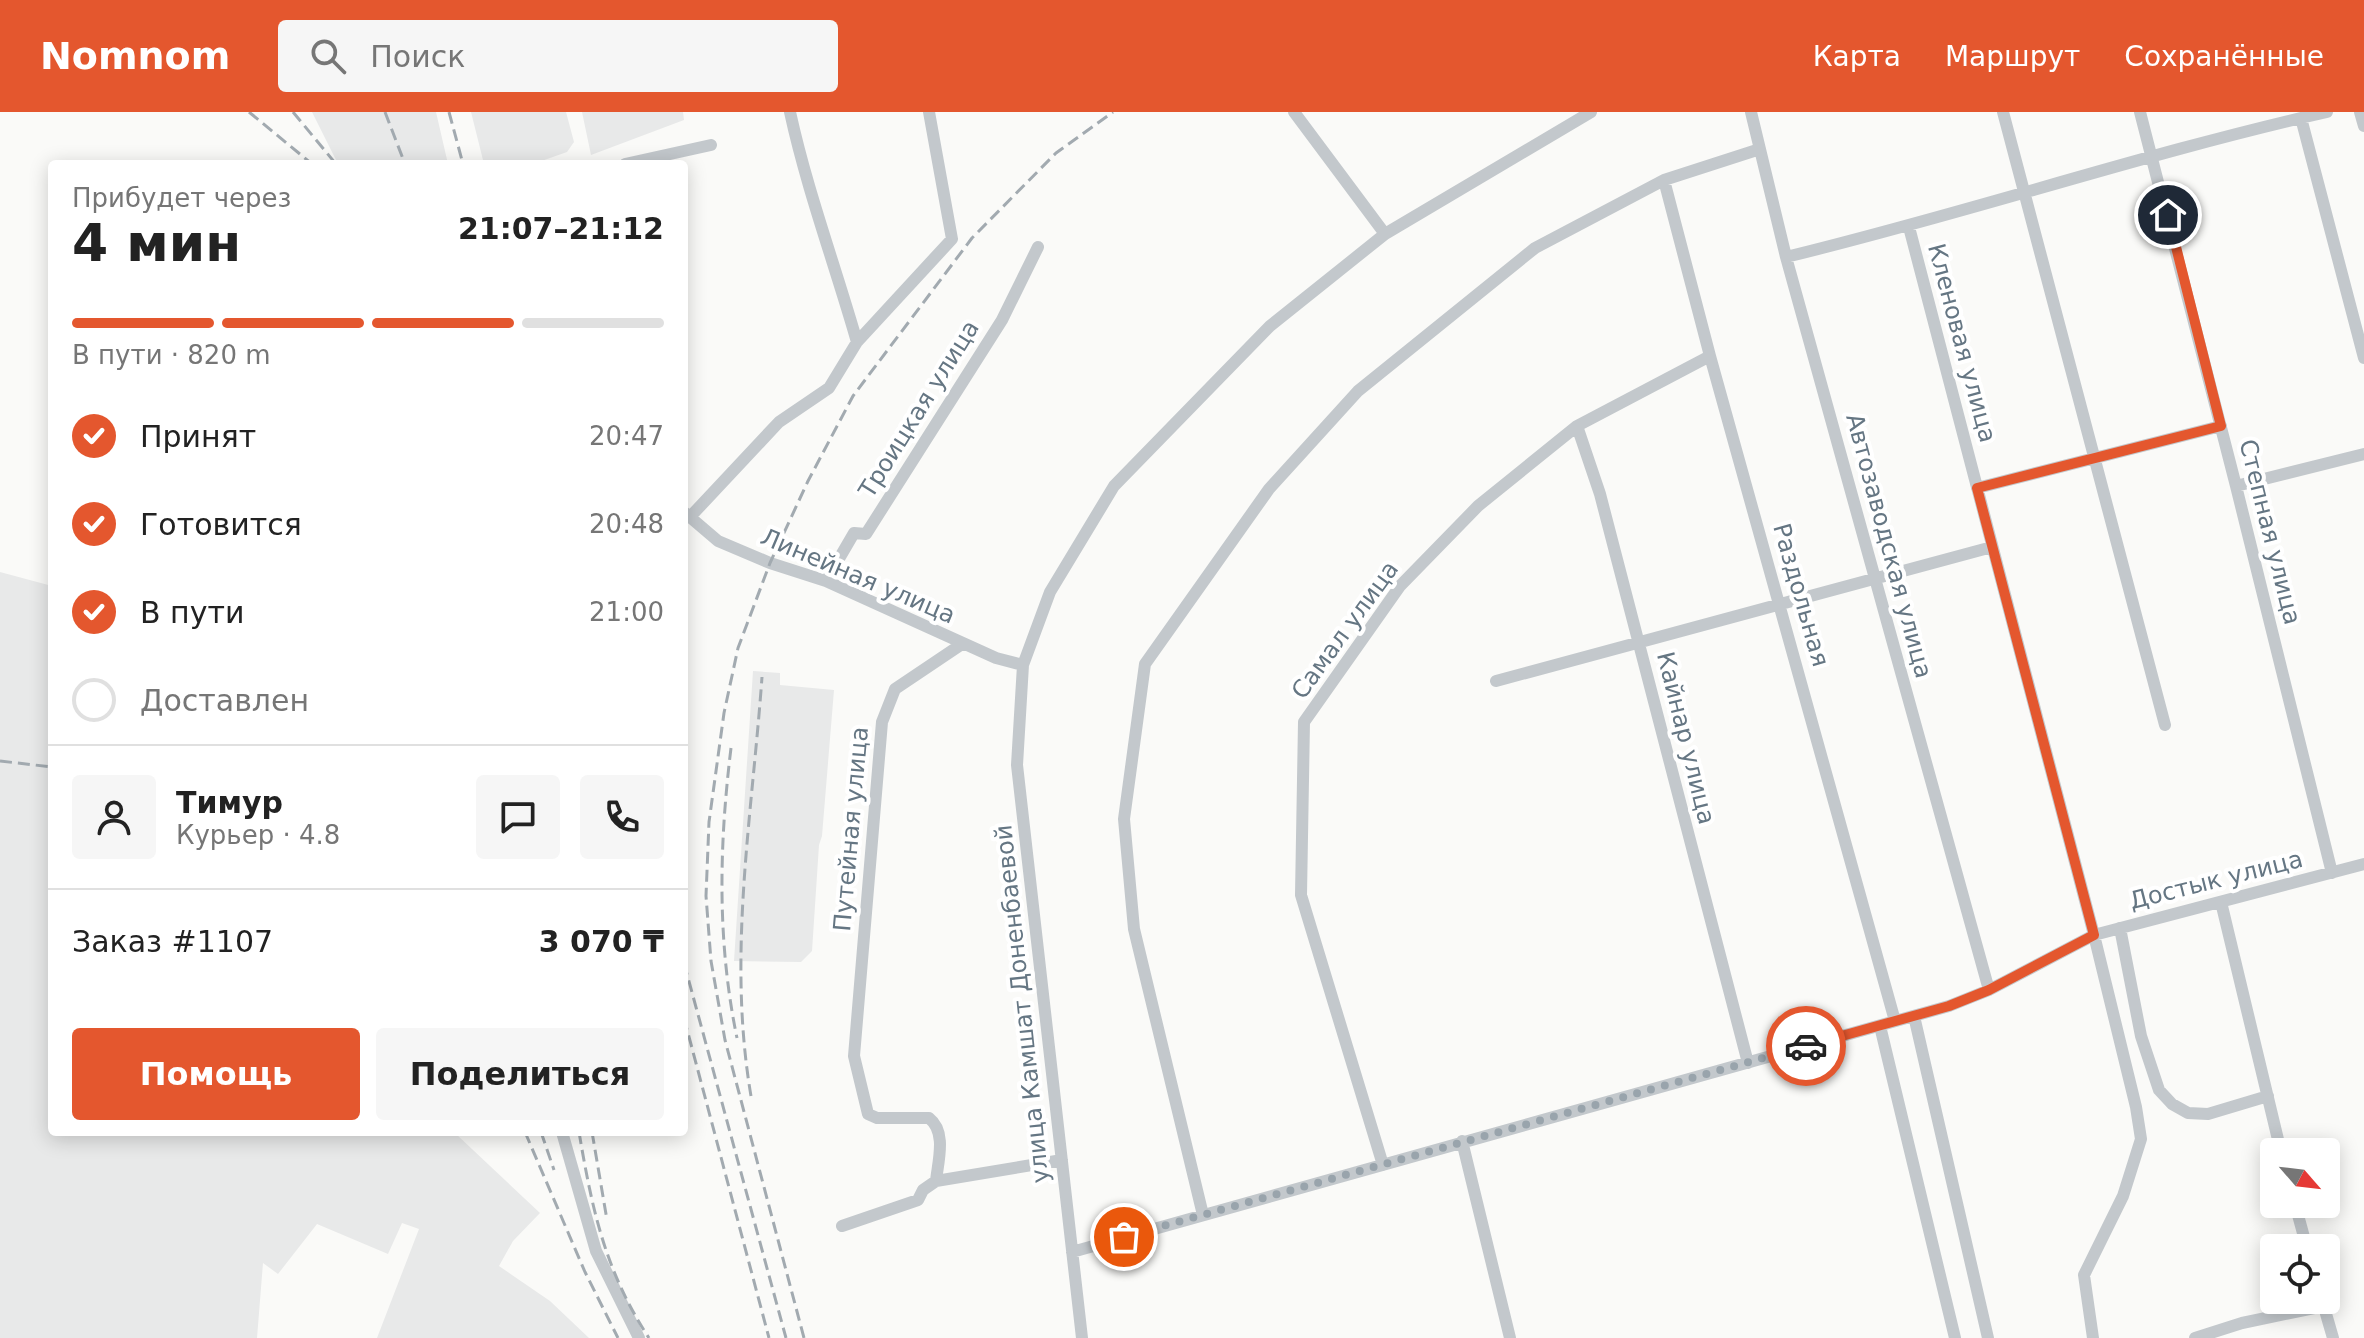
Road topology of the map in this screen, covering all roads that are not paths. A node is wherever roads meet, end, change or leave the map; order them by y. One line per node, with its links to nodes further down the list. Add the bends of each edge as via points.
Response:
1 (790, 112): 22 (street)
2 (929, 112): 22 (street, via 952,239)
3 (1294, 112): 19 (street)
4 (1591, 112): 19 (street, улица Камшат Доненбаевой)
5 (1751, 112): 13 (street, Автозаводская улица)
6 (2003, 112): 17 (street)
7 (2140, 112): 14 (street, Степная улица)
8 (2327, 112): 10 (street)
9 (2360, 112): 11 (street)
10 (2301, 118): 14 (street); 24 (street)
11 (2364, 126)
12 (711, 145): 15 (street)
13 (1760, 149): 16 (street); 21 (street, Автозаводская улица)
14 (2152, 155): 17 (street); 26 (street, Степная улица)
15 (643, 160)
16 (1664, 180): 23 (street, Раздольная); 59 (street, via 1535,248 1358,391 1269,489 1145,664 1124,819 1134,929)
17 (2025, 190): 18 (street); 28 (street)
18 (1909, 227): 21 (street); 30 (street, Кленовая улица)
19 (1385, 234): 39 (street, улица Камшат Доненбаевой, via 1270,326 1114,486 1050,592)
20 (1038, 247): 35 (street, Троицкая улица, via 1002,320 866,534 854,533)
21 (1786, 257): 34 (street, Автозаводская улица)
22 (857, 342): 31 (street, via 829,388 779,422)
23 (1710, 356): 25 (street, Самал улица); 36 (street, Раздольная)
24 (2364, 358)
25 (1577, 426): 37 (street, Кайнар улица); 57 (street, Самал улица, via 1478,506 1400,586 1304,722 1301,895)
26 (2221, 426): 28 (street); 29 (street, Степная улица)
27 (2364, 454): 29 (street)
28 (2095, 458): 30 (street); 41 (street)
29 (2236, 486): 43 (street, Степная улица)
30 (1977, 488): 33 (street, Кленовая улица)
31 (688, 513)
32 (688, 515): 35 (street, Линейная улица, via 718,541)
33 (1992, 547): 34 (street); 46 (street, Кленовая улица)
34 (1875, 578): 36 (street); 47 (street, Автозаводская улица)
35 (826, 581): 38 (street, Линейная улица)
36 (1781, 604): 37 (street); 49 (street, Раздольная)
37 (1639, 642): 40 (street); 51 (street, Кайнар улица)
38 (962, 644): 39 (street, Линейная улица); 58 (street, Путейная улица, via 895,689 882,722 854,1056 868,1114 929,1118 935,1123 940,1136)
39 (1023, 665): 56 (street, улица Камшат Доненбаевой, via 1017,765)
40 (1496, 681)
41 (2165, 725)
42 (2364, 864): 43 (street, Достык улица)
43 (2332, 873): 44 (street, Достык улица)
44 (2221, 902): 45 (street, Достык улица); 52 (street)
45 (2120, 928): 46 (street, Достык улица); 52 (street, via 2141,1036 2159,1090 2188,1113 2208,1114)
46 (2094, 935): 47 (street, Достык улица); 69 (street, Кленовая улица, via 2141,1139 2123,1196 2084,1275)
47 (1989, 990): 48 (street, Достык улица)
48 (1914, 1016): 49 (street, Достык улица); 68 (street)
49 (1895, 1021): 50 (street, Достык улица)
50 (1880, 1026): 51 (street, Достык улица); 67 (street)
51 (1748, 1063): 55 (street, Достык улица)
52 (2268, 1096): 54 (street)
53 (563, 1136): 64 (street, via 596,1251)
54 (2278, 1138)
55 (1462, 1141): 57 (street, Достык улица); 66 (street)
56 (1062, 1160): 58 (street); 61 (street, улица Камшат Доненбаевой)
57 (1383, 1165): 59 (street, Достык улица)
58 (936, 1181): 60 (street, via 918,1200)
59 (1203, 1215): 61 (street, Достык улица)
60 (842, 1226)
61 (1072, 1252): 65 (street, улица Камшат Доненбаевой)
62 (2278, 1314): 70 (street)
63 (2326, 1314): 71 (street)
64 (639, 1338)
65 (1082, 1338)
66 (1510, 1338)
67 (1955, 1338)
68 (1988, 1338)
69 (2093, 1338)
70 (2195, 1338)
71 (2333, 1338)

